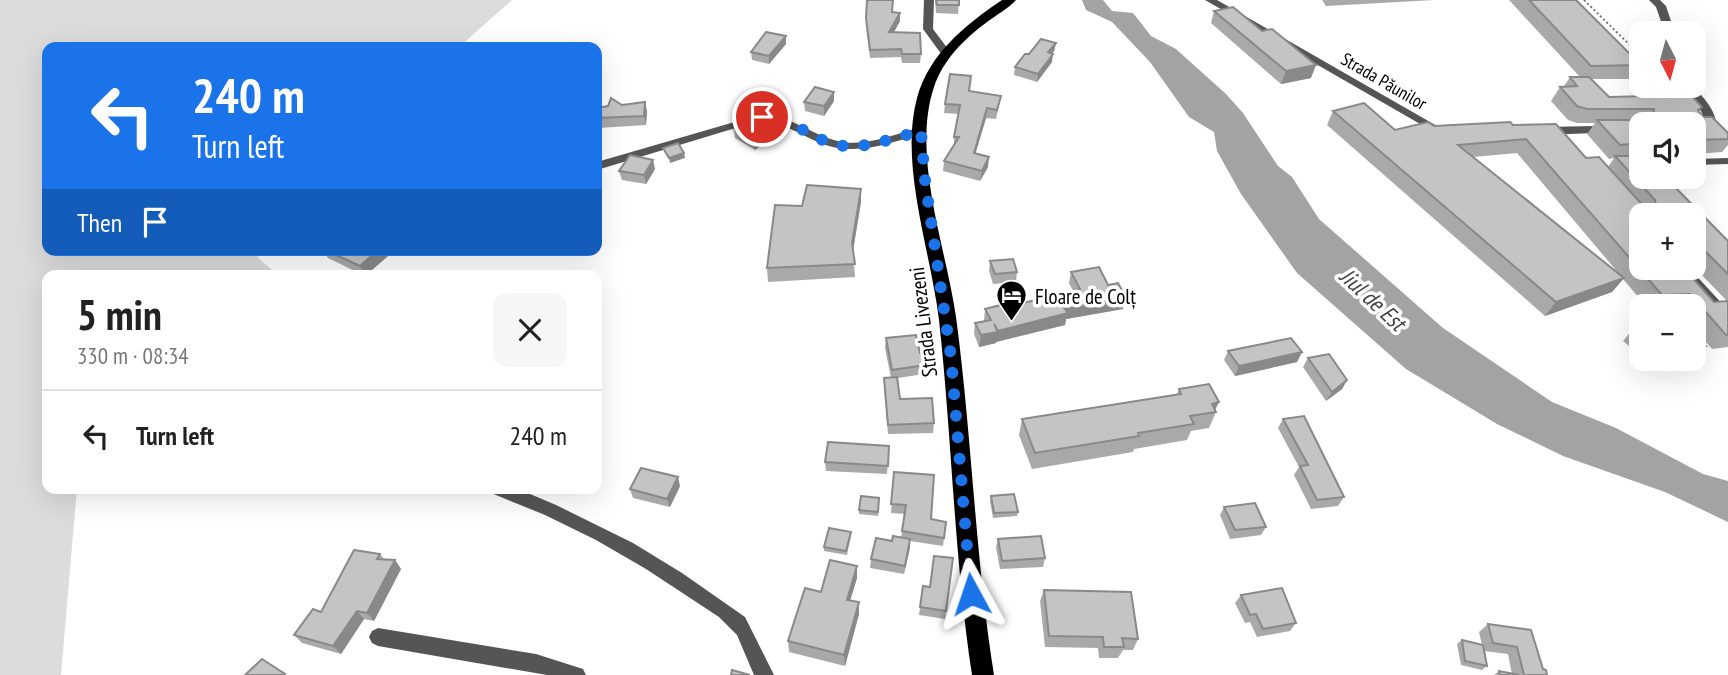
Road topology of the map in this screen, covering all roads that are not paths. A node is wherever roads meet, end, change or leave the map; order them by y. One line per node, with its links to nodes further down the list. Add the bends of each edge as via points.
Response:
1 (929, 0): 6 (street, via 928,29)
2 (1010, 0): 6 (main road, Strada Livezeni, via 974,25)
3 (1210, 0): 12 (street, Strada Păunilor, via 1432,128)
4 (1654, 0): 5 (street)
5 (1666, 21)
6 (946, 53): 10 (main road, Strada Livezeni, via 929,82)
7 (1698, 98): 8 (street, via 1716,130)
8 (1706, 128)
9 (1629, 129): 11 (street, via 1564,135)
10 (921, 131): 15 (street, via 834,145 785,119 762,117); 22 (main road, Strada Livezeni, via 948,330 971,594)
11 (1533, 131)
12 (1453, 133)
13 (1728, 161): 14 (lane)
14 (1706, 162)
15 (602, 165)
16 (1695, 280): 17 (lane)
17 (1728, 316)
18 (512, 494): 21 (street, via 559,513 659,566 739,623 752,658)
19 (378, 637): 20 (street, via 536,663)
20 (577, 675)
21 (765, 675)
22 (983, 675)

